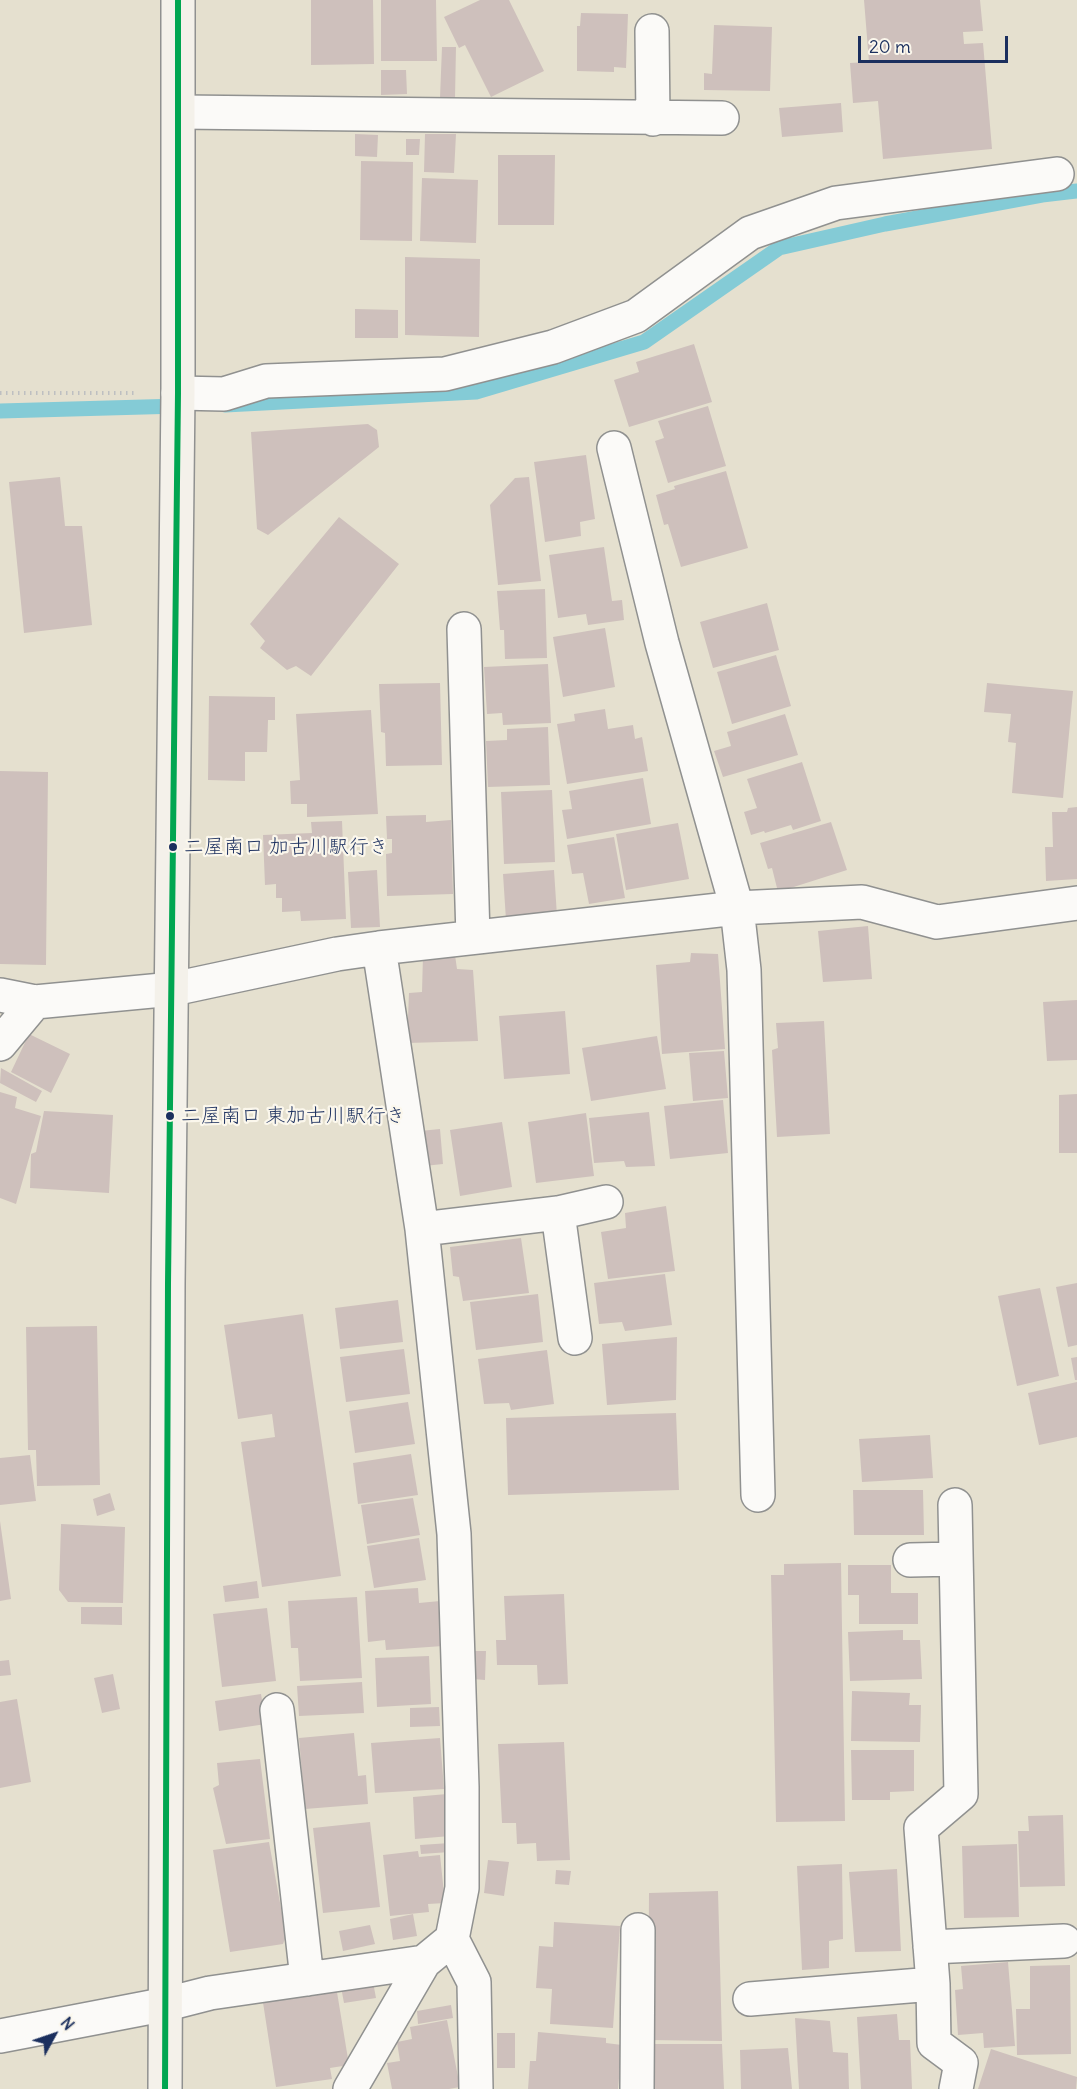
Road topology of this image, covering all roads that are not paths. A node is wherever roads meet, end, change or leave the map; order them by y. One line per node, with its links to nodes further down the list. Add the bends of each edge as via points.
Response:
1 (178, 0): 3 (street)
2 (652, 31): 5 (street)
3 (180, 112): 5 (street); 7 (street)
4 (723, 118): 5 (street)
5 (653, 119)
6 (1057, 174): 7 (street, via 836,203 750,233 636,316 553,347 445,374 266,381 224,394)
7 (178, 393): 14 (street)
8 (614, 448): 11 (street, via 662,643)
9 (464, 628): 12 (street)
10 (1077, 903): 11 (street, via 937,922 862,902)
11 (737, 908): 12 (street); 22 (street, via 744,982)
12 (473, 937): 13 (street)
13 (379, 948): 14 (street); 20 (street)
14 (173, 989): 16 (street); 35 (street, via 168,1283)
15 (0, 995): 16 (street)
16 (35, 1002): 17 (street)
17 (0, 1044)
18 (606, 1202): 19 (street)
19 (558, 1213): 20 (street); 21 (street)
20 (422, 1229): 28 (street, via 454,1534 462,1888)
21 (575, 1338)
22 (758, 1495)
23 (956, 1505): 24 (street)
24 (956, 1559): 25 (street); 30 (street, via 962,1794 921,1828)
25 (910, 1560)
26 (277, 1710): 32 (street)
27 (638, 1930): 40 (street)
28 (452, 1938): 31 (street); 39 (street, via 474,1982)
29 (1064, 1941): 30 (street)
30 (930, 1947): 33 (street)
31 (424, 1962): 32 (street); 38 (street)
32 (307, 1979): 35 (street, via 210,1993)
33 (933, 1984): 34 (street); 41 (street, via 934,2043 961,2063)
34 (750, 1999)
35 (167, 2004): 36 (street); 37 (street)
36 (0, 2037)
37 (165, 2089)
38 (350, 2089)
39 (476, 2089)
40 (637, 2089)
41 (956, 2089)

